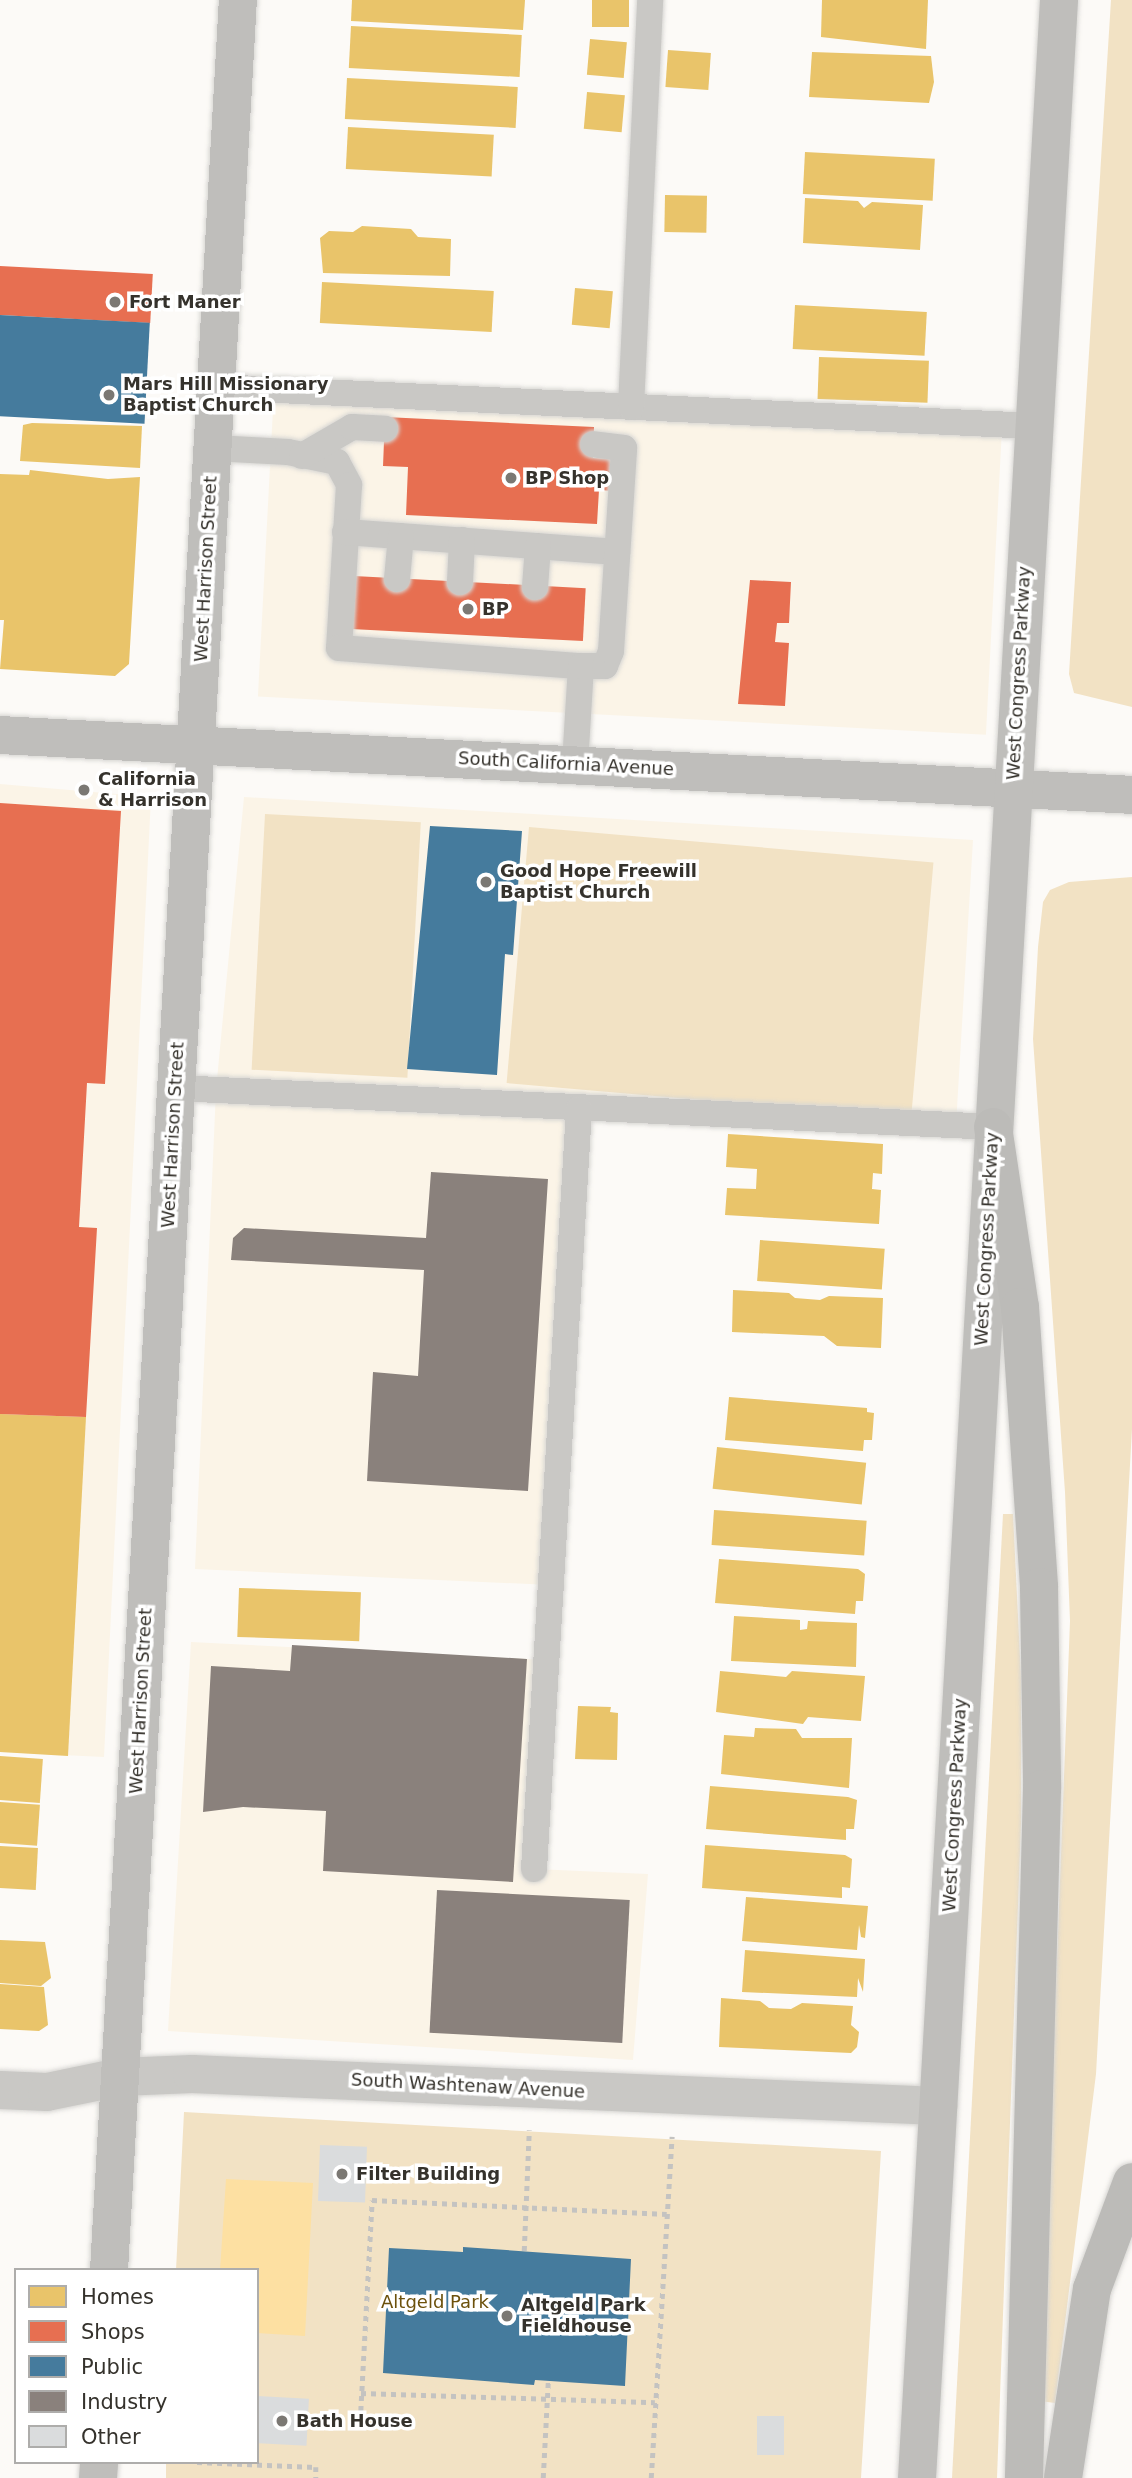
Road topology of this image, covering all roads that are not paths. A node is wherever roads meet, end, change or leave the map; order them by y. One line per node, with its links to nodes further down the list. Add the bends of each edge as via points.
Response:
1 (238, 0): 4 (street, West Harrison Street)
2 (650, 0): 5 (lane)
3 (1059, 0): 6 (street, West Congress Parkway)
4 (216, 387): 5 (lane); 9 (street, West Harrison Street)
5 (631, 407): 6 (lane)
6 (1034, 426): 23 (street, West Congress Parkway)
7 (385, 429): 10 (lane, via 352,427)
8 (593, 444): 15 (lane, via 624,448)
9 (213, 448): 10 (lane); 21 (street, West Harrison Street)
10 (302, 456): 11 (lane, via 337,462 349,485)
11 (345, 532): 12 (lane); 19 (lane, via 338,648 394,643 531,651)
12 (401, 536): 13 (lane); 16 (lane)
13 (462, 540): 14 (lane); 17 (lane)
14 (538, 546): 15 (lane); 18 (lane)
15 (617, 552): 19 (lane, via 611,651 605,666)
16 (397, 579)
17 (460, 582)
18 (535, 587)
19 (581, 666): 22 (lane)
20 (0, 736): 21 (street, South California Avenue)
21 (195, 746): 22 (street, South California Avenue); 25 (street, West Harrison Street)
22 (575, 764): 23 (street, South California Avenue)
23 (1013, 787): 24 (street, South California Avenue); 27 (street, West Congress Parkway)
24 (1132, 795)
25 (176, 1088): 26 (lane); 29 (street, West Harrison Street)
26 (579, 1109): 27 (lane); 28 (lane)
27 (993, 1126): 31 (street, West Congress Parkway); 35 (highway, via 1020,1307 1039,1587 1042,1788)
28 (534, 1869)
29 (120, 2077): 30 (street, South Washtenaw Avenue, via 47,2092); 31 (street, South Washtenaw Avenue, via 192,2074); 33 (street, West Harrison Street)
30 (0, 2090)
31 (938, 2106): 34 (street, West Congress Parkway)
32 (1132, 2182): 36 (highway, via 1092,2289)
33 (109, 2268)
34 (917, 2478)
35 (1024, 2478)
36 (1063, 2478)

